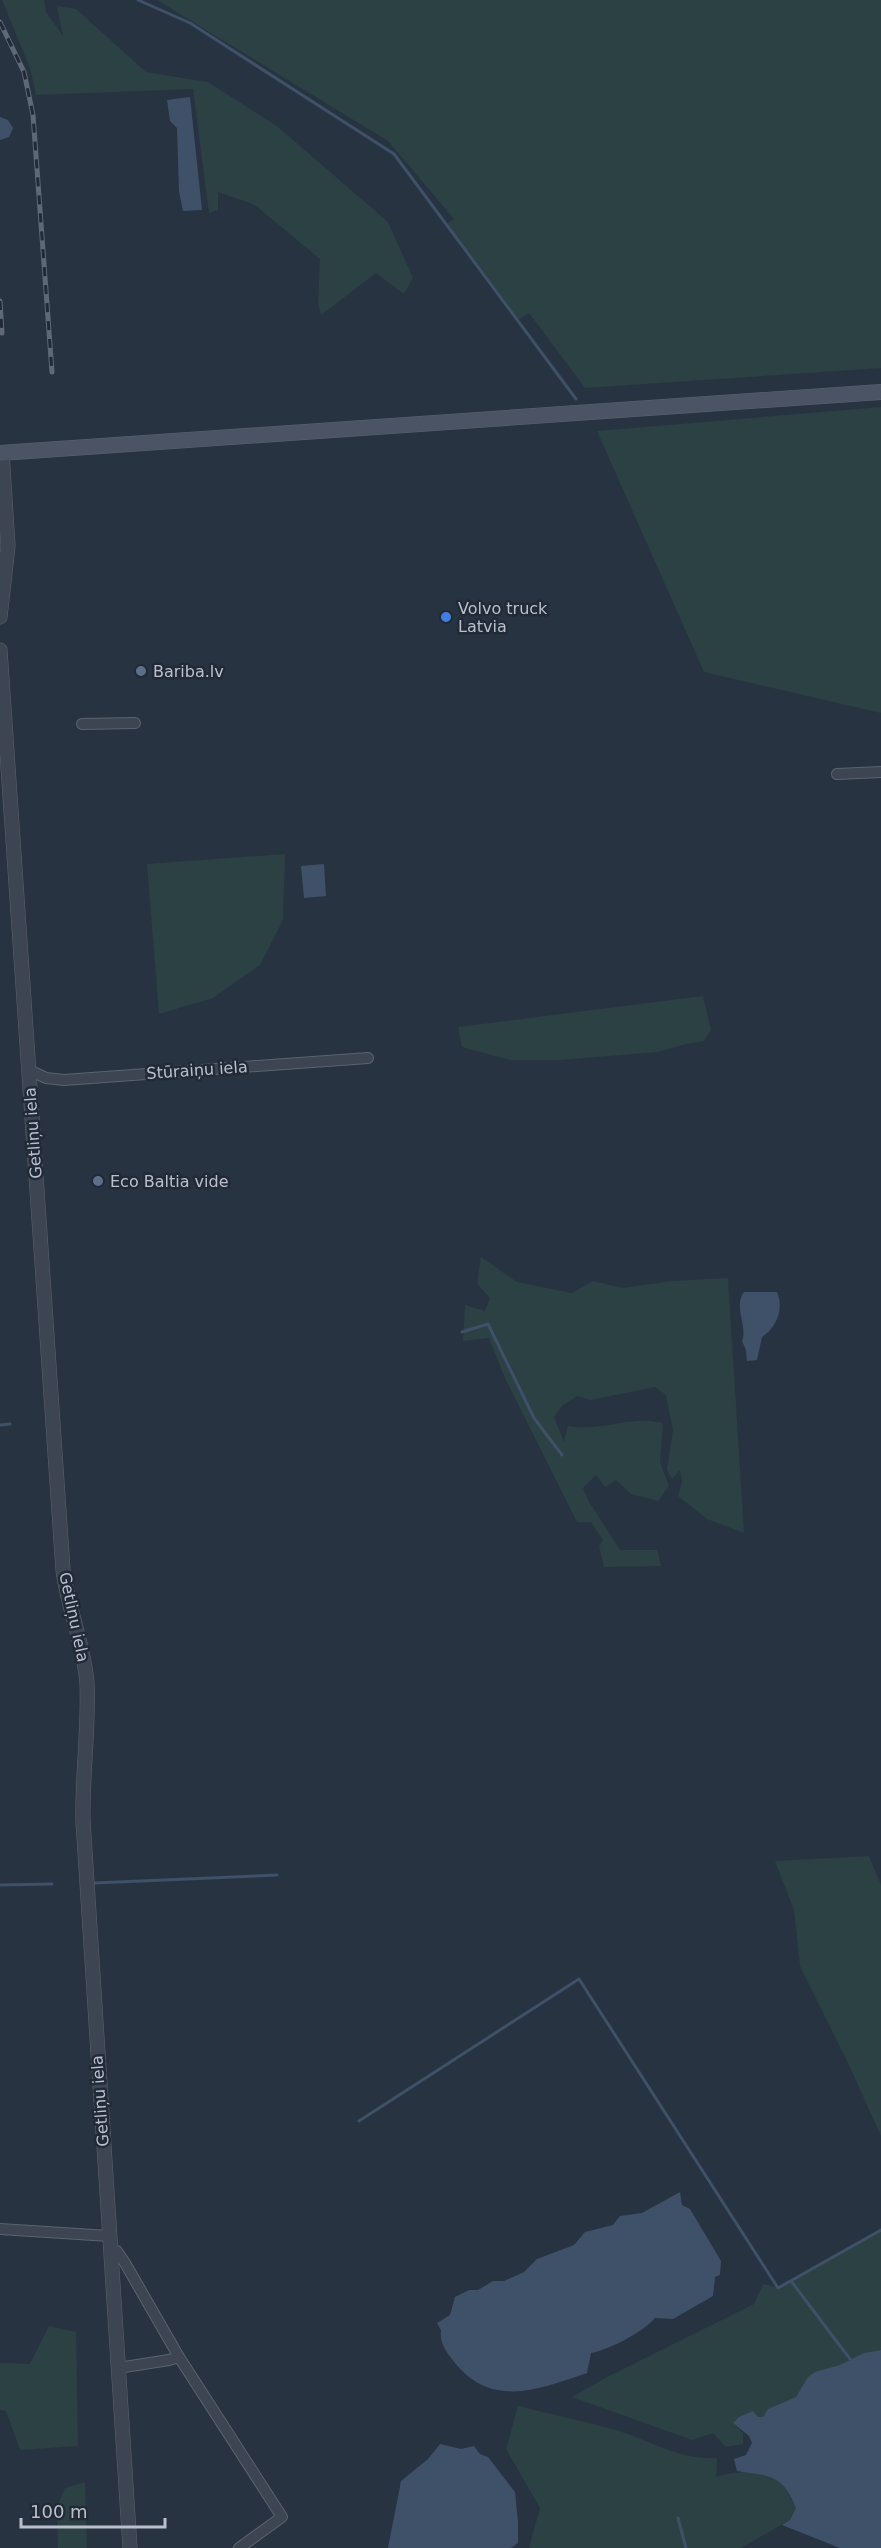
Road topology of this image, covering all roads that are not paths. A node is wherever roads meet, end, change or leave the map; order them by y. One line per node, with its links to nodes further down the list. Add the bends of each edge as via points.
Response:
1 (881, 392): 2 (main road)
2 (1, 453): 3 (street, via 8,546)
3 (0, 618)
4 (0, 650): 10 (street, Getliņu iela)
5 (82, 723): 6 (street)
6 (135, 723)
7 (881, 772): 8 (street)
8 (837, 774)
9 (368, 1058): 10 (street, Stūraiņu iela, via 64,1080 46,1078)
10 (29, 1070): 12 (street, Getliņu iela, via 63,1570 87,1684 83,1821)
11 (0, 2229): 12 (street)
12 (110, 2242): 13 (street); 14 (street, Getliņu iela)
13 (179, 2357): 14 (street); 16 (street, via 282,2517)
14 (118, 2368): 15 (street, Getliņu iela)
15 (130, 2548)
16 (239, 2548)

